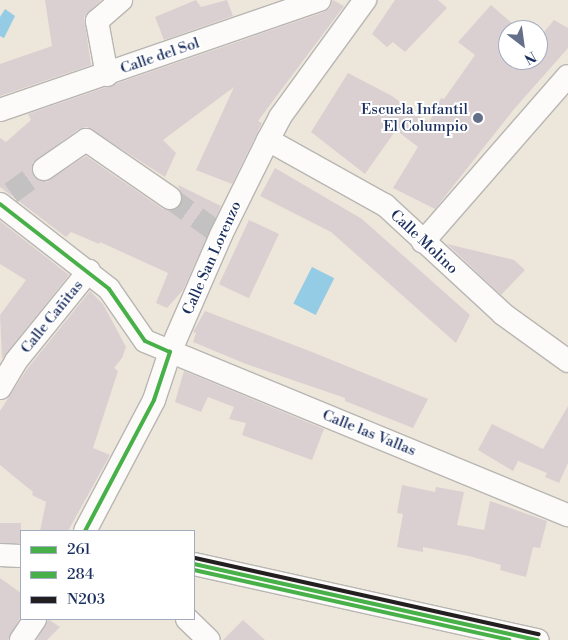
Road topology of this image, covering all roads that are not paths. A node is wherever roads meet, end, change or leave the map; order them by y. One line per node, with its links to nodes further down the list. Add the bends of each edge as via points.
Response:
1 (121, 0): 4 (street, via 97,21)
2 (320, 0): 4 (street, Calle del Sol)
3 (365, 0): 7 (street, Calle San Lorenzo)
4 (107, 75): 6 (street, Calle del Sol)
5 (568, 76): 11 (street)
6 (0, 110)
7 (268, 140): 11 (street, Calle Molino, via 385,205); 13 (street, Calle San Lorenzo, via 221,234)
8 (44, 169): 9 (street, via 86,140)
9 (170, 198)
10 (4, 200): 12 (street, Calle las Vallas)
11 (423, 242): 14 (street, Calle Molino, via 503,314)
12 (89, 271): 13 (street, Calle las Vallas, via 109,289 145,341); 15 (street, Calle Cañitas)
13 (170, 352): 16 (street, Calle las Vallas); 17 (street, Calle San Lorenzo, via 154,400)
14 (568, 362)
15 (3, 376)
16 (568, 515)
17 (86, 530)
18 (0, 556): 19 (street)
19 (20, 556)
20 (195, 564): 23 (street)
21 (34, 620): 24 (street)
22 (189, 620): 25 (street)
23 (494, 635): 26 (street)
24 (20, 640)
25 (209, 640)
26 (538, 640)

